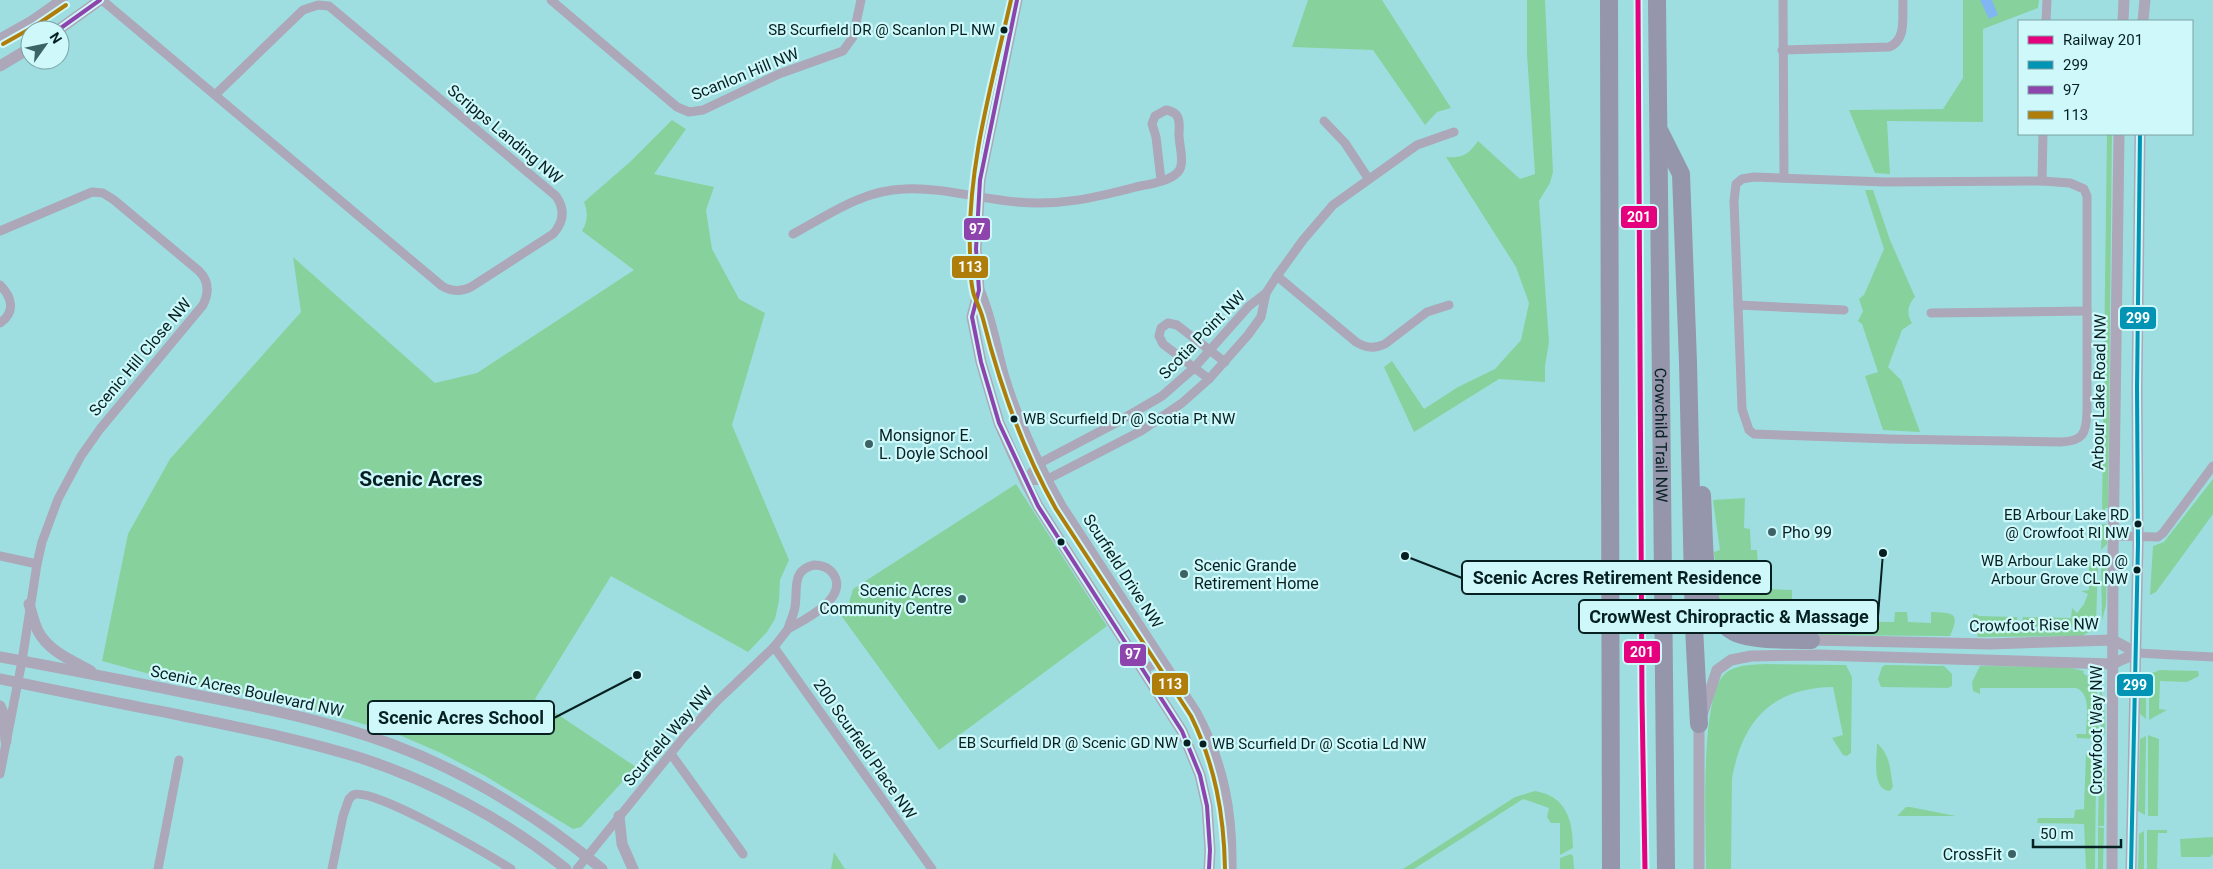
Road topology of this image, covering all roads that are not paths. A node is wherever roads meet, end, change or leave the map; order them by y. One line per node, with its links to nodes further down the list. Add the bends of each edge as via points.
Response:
1 (62, 0): 17 (street)
2 (101, 0): 16 (street); 21 (street, Scripps Landing NW)
3 (551, 0): 4 (street, Scanlon Hill NW, via 677,107 693,112 779,74 843,51 853,37)
4 (861, 0)
5 (1017, 0): 32 (street, Scurfield Drive NW)
6 (1609, 0): 80 (highway)
7 (1658, 0): 23 (highway, Crowchild Trail NW)
8 (1783, 0): 18 (street)
9 (1903, 0): 18 (street, via 1902,35 1889,47)
10 (2047, 0): 13 (street)
11 (2124, 0): 14 (street)
12 (2145, 0): 15 (street)
13 (2046, 20)
14 (2123, 20)
15 (2143, 20)
16 (70, 22)
17 (0, 39)
18 (1782, 50): 29 (street)
19 (20, 54): 20 (street)
20 (0, 66)
21 (215, 96): 21 (street, Scripps Landing NW, via 447,289 462,291 471,287 553,234 560,225 562,208 556,196 329,6 318,4 303,10)
22 (1324, 121): 28 (street, via 1345,143)
23 (1658, 128): 47 (highway, via 1681,174); 95 (highway, Crowchild Trail NW)
24 (1454, 132): 28 (street, Scotia Point NW, via 1417,145)
25 (2043, 135): 31 (street)
26 (2119, 135): 54 (street, Arbour Lake Road NW)
27 (2140, 135): 55 (street)
28 (1368, 178): 35 (street, Scotia Point NW, via 1333,205)
29 (1784, 178): 31 (street, via 1885,182); 40 (street, via 1754,177 1736,184)
30 (1161, 180): 30 (street, via 1179,172 1181,165 1180,121 1175,113 1166,110 1155,116 1152,124); 32 (street, via 1068,203 1016,202)
31 (2042, 181): 42 (street, via 2078,185 2087,196)
32 (978, 196): 34 (street, via 930,189 877,193 850,203); 37 (street, Scurfield Drive NW, via 976,249)
33 (0, 231): 57 (street, Scenic Hill Close NW, via 86,194 103,193 199,271 208,290 203,305 81,456 58,499)
34 (793, 234)
35 (1276, 276): 38 (street, Scotia Point NW); 39 (street, via 1366,347 1377,348 1385,344 1427,312)
36 (0, 285): 44 (street, via 11,303 9,314)
37 (979, 290): 50 (street, Scurfield Drive NW, via 988,309 1012,401); 53 (street, Scurfield Drive NW, via 972,316 981,362 999,423)
38 (1266, 293): 45 (street, Scotia Point NW, via 1249,306); 46 (street, Scotia Point NW, via 1261,317)
39 (1449, 305)
40 (1738, 305): 41 (street); 42 (street, via 1742,409 1748,430 1754,434 2061,442 2072,441 2085,431)
41 (1844, 310)
42 (2087, 311): 43 (street)
43 (1930, 313)
44 (0, 323)
45 (1211, 351): 46 (street); 48 (street, Scotia Point NW); 48 (street, via 1177,325 1168,323 1161,328 1162,344)
46 (1225, 362): 49 (street, Scotia Point NW)
47 (1688, 362): 62 (highway, via 1696,389 1708,594 1714,611 1724,625 1740,635); 74 (highway)
48 (1194, 368): 49 (street); 50 (street, Scotia Point NW, via 1146,407)
49 (1209, 379): 52 (street, Scotia Point NW, via 1155,423)
50 (1038, 464): 52 (street, Scurfield Drive NW); 53 (street, Scotia Point NW)
51 (2213, 466): 55 (street, via 2163,533 2158,537)
52 (1046, 480): 53 (street, Scotia Point NW); 66 (street, Scurfield Drive NW)
53 (1025, 481): 69 (street, Scurfield Drive NW)
54 (2113, 536): 55 (street); 60 (street, Arbour Lake Road NW)
55 (2138, 538): 63 (street)
56 (0, 556): 57 (street)
57 (37, 564): 58 (street, Scenic Hill Close NW)
58 (29, 604): 67 (street, Scenic Hill Close NW); 70 (street, via 38,631 50,646)
59 (788, 629): 59 (street, Scurfield Way NW, via 813,615 834,595 836,578 826,567 810,566 798,576 795,609); 61 (street, Scurfield Way NW)
60 (2113, 646): 62 (street, Crowfoot Rise NW); 63 (street, Crowfoot Rise NW); 68 (street, Crowfoot Way NW)
61 (774, 647): 76 (street, Scurfield Way NW, via 717,702); 90 (street, 200 Scurfield Place NW)
62 (1811, 647): 68 (street, Crowfoot Rise NW); 74 (street, via 1730,660 1717,670)
63 (2137, 653): 65 (street); 68 (street, Crowfoot Rise NW); 98 (street)
64 (0, 657): 67 (street, Scenic Acres Boulevard NW)
65 (2213, 657)
66 (1162, 660): 69 (street); 92 (street, Scurfield Drive NW, via 1196,713 1218,761 1231,826)
67 (22, 661): 70 (street, Scenic Acres Boulevard NW); 72 (street, Scenic Hill Close NW)
68 (2112, 664): 97 (street, Crowfoot Way NW)
69 (1143, 670): 91 (street, Scurfield Drive NW, via 1182,731 1200,775 1209,823)
70 (99, 676): 82 (street, Scenic Acres Boulevard NW, via 278,711 392,744 488,790 544,824)
71 (0, 679): 72 (street)
72 (18, 683): 75 (street, Scenic Hill Close NW); 86 (street, via 277,735 362,759 419,781 472,807)
73 (0, 706): 75 (street)
74 (1699, 724): 96 (street)
75 (6, 741): 78 (street, Scenic Hill Close NW)
76 (671, 754): 79 (street, Scurfield Way NW); 81 (street)
77 (179, 760): 83 (street)
78 (0, 774)
79 (619, 816): 82 (street, Scurfield Way NW); 89 (street, via 622,844)
80 (1611, 850): 93 (highway); 94 (highway)
81 (742, 854)
82 (588, 857): 87 (street, Scurfield Way NW); 88 (street, Scenic Acres Boulevard NW)
83 (158, 869)
84 (332, 869): 85 (street, via 346,807 353,795 359,793 440,828)
85 (511, 869)
86 (566, 869)
87 (577, 869)
88 (602, 869)
89 (632, 869)
90 (932, 869)
91 (1209, 869)
92 (1231, 869)
93 (1605, 869)
94 (1611, 869)
95 (1666, 869)
96 (1699, 869)
97 (2112, 869)
98 (2131, 869)

